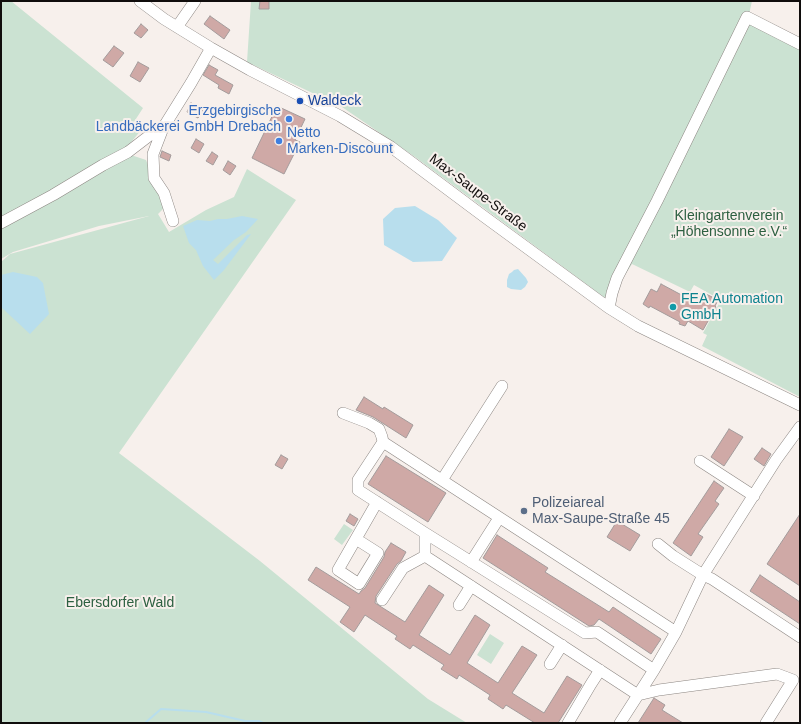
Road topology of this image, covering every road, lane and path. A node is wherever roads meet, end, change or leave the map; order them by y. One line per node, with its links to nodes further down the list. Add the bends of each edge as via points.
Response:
1 (140, 1): 3 (street, Max-Saupe-Straße)
2 (195, 1): 3 (street)
3 (177, 27): 5 (street, Max-Saupe-Straße)
4 (800, 44): 9 (street, via 747,17 617,278)
5 (211, 48): 6 (street); 9 (street, Max-Saupe-Straße, via 340,116 391,147)
6 (163, 128): 7 (street, via 153,154 154,178 164,193); 8 (street, via 158,129 128,152)
7 (173, 221)
8 (1, 223)
9 (609, 308): 11 (street, Max-Saupe-Straße, via 638,326)
10 (502, 386): 16 (street)
11 (800, 405)
12 (343, 413): 14 (street, via 379,429)
13 (800, 427): 17 (street)
14 (383, 442): 16 (street); 18 (street, via 358,480 358,490)
15 (700, 460): 17 (street)
16 (442, 480): 19 (street)
17 (754, 496): 25 (street)
18 (377, 502): 20 (street); 21 (street)
19 (499, 518): 24 (street); 29 (street)
20 (425, 533): 23 (street); 24 (street)
21 (356, 539)
22 (658, 544): 25 (street)
23 (425, 556): 26 (street); 27 (street, via 403,568)
24 (471, 562): 34 (street, via 585,633 597,632)
25 (703, 576): 29 (street); 30 (street, via 712,579)
26 (471, 586): 28 (street); 31 (street)
27 (382, 600)
28 (459, 605)
29 (676, 632): 34 (street)
30 (800, 637)
31 (562, 645): 32 (street); 33 (street)
32 (550, 664)
33 (600, 670): 36 (street); 37 (street)
34 (654, 670): 36 (street)
35 (797, 677): 36 (street, via 777,674); 39 (street)
36 (638, 695): 38 (street)
37 (568, 723)
38 (620, 723)
39 (766, 723)

